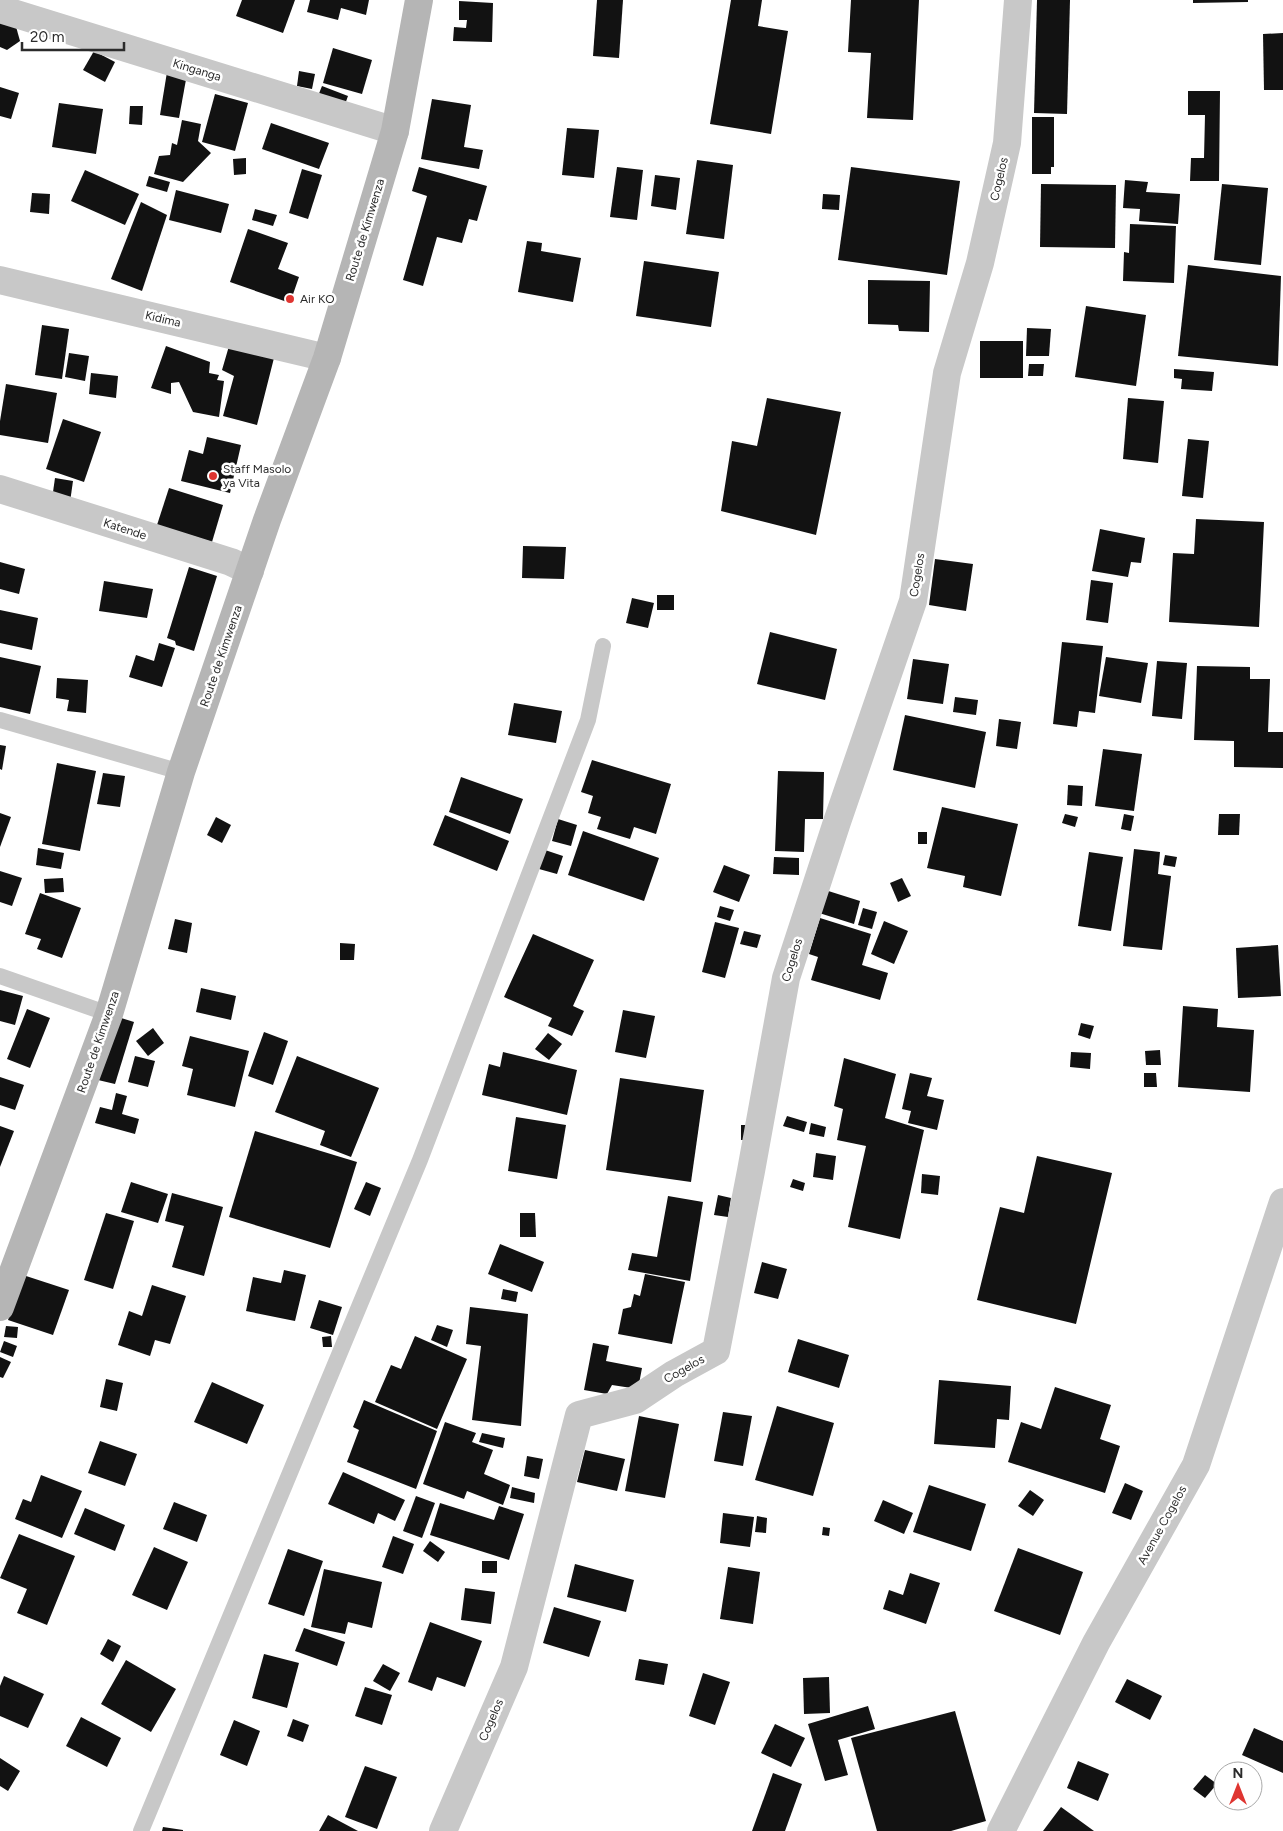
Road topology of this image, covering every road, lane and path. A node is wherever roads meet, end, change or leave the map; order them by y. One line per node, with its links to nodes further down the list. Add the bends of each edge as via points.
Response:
1 (419, 0): 4 (street, Route de Kimwenza)
2 (1018, 0): 17 (street, Cogelos, via 1007,143 980,263 947,373 913,601 786,978 716,1351 635,1400 579,1414 514,1667)
3 (0, 9): 4 (street, Kinganga)
4 (395, 131): 6 (street, Route de Kimwenza)
5 (0, 280): 6 (street, Kidima)
6 (327, 358): 8 (street, Route de Kimwenza)
7 (0, 489): 8 (street, Katende, via 231,562)
8 (250, 571): 11 (street, Route de Kimwenza)
9 (603, 646): 16 (lane, via 588,720 420,1160)
10 (0, 720): 11 (lane)
11 (182, 772): 13 (street, Route de Kimwenza)
12 (0, 976): 13 (lane)
13 (109, 1014): 15 (street, Route de Kimwenza)
14 (1283, 1202): 18 (street, Avenue Cogelos, via 1196,1465 1096,1643)
15 (0, 1306)
16 (141, 1831)
17 (443, 1831)
18 (1001, 1831)

